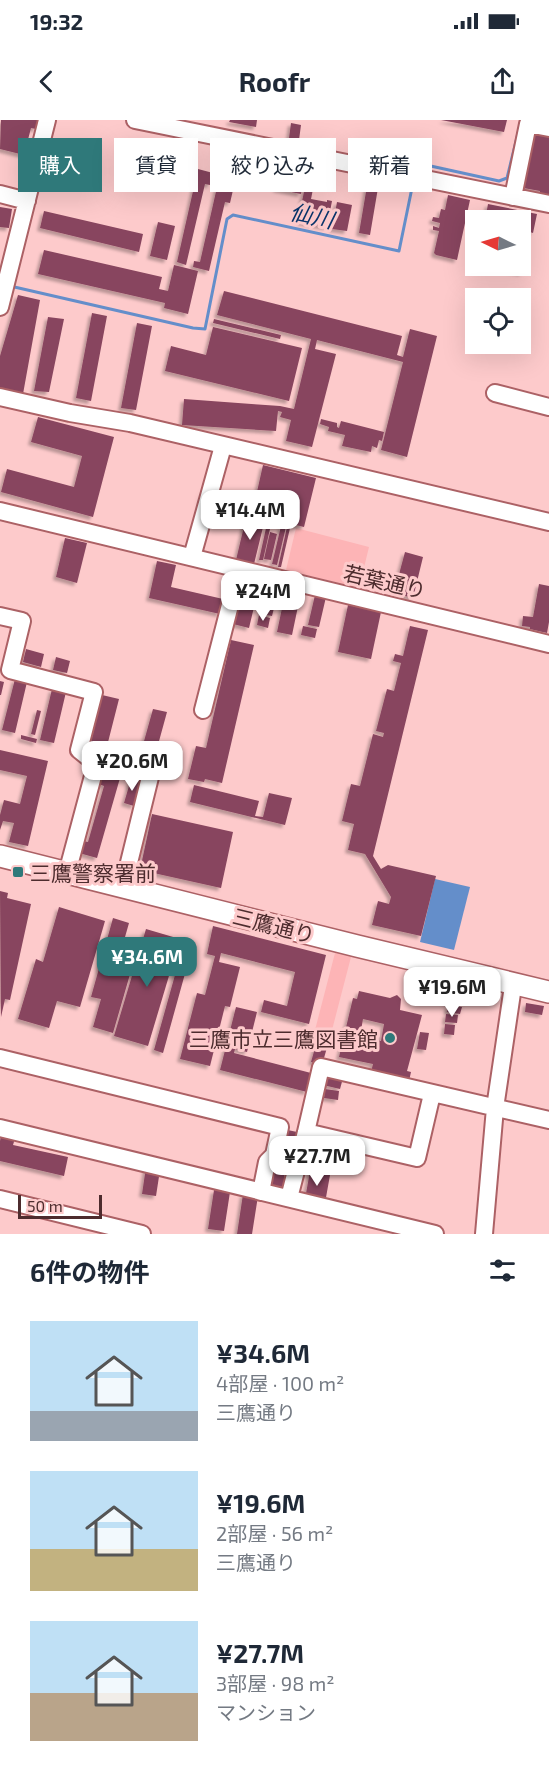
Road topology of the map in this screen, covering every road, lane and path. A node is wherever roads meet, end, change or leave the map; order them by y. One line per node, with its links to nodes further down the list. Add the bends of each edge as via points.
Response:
1 (48, 120): 6 (street)
2 (135, 120): 5 (street)
3 (549, 128): 5 (street, via 528,124)
4 (0, 194): 6 (street)
5 (513, 197): 7 (street)
6 (27, 201): 8 (street)
7 (549, 204)
8 (0, 307)
9 (495, 393): 11 (street)
10 (0, 397): 12 (street)
11 (549, 407)
12 (223, 446): 14 (street); 15 (street)
13 (0, 511): 15 (street, 若葉通り)
14 (549, 522)
15 (192, 557): 16 (street, 若葉通り)
16 (239, 570): 18 (street, 若葉通り); 19 (street)
17 (0, 616): 20 (street, via 22,621 10,670 94,692 79,750)
18 (549, 644)
19 (203, 710)
20 (97, 761): 22 (street); 23 (street, via 151,774)
21 (0, 856): 22 (main road, 三鷹通り)
22 (67, 873): 23 (main road, 三鷹通り)
23 (123, 887): 24 (main road, 三鷹通り)
24 (516, 984): 25 (main road, 三鷹通り); 28 (street)
25 (549, 992)
26 (0, 1058): 32 (street, via 280,1127)
27 (432, 1094): 28 (street); 31 (street, via 417,1158); 31 (street, via 321,1066)
28 (495, 1108): 29 (street); 37 (street)
29 (549, 1120)
30 (0, 1128): 32 (street)
31 (306, 1132): 33 (street)
32 (261, 1192): 33 (street)
33 (288, 1198): 36 (street)
34 (0, 1199): 35 (street)
35 (142, 1234)
36 (435, 1234)
37 (484, 1234)

